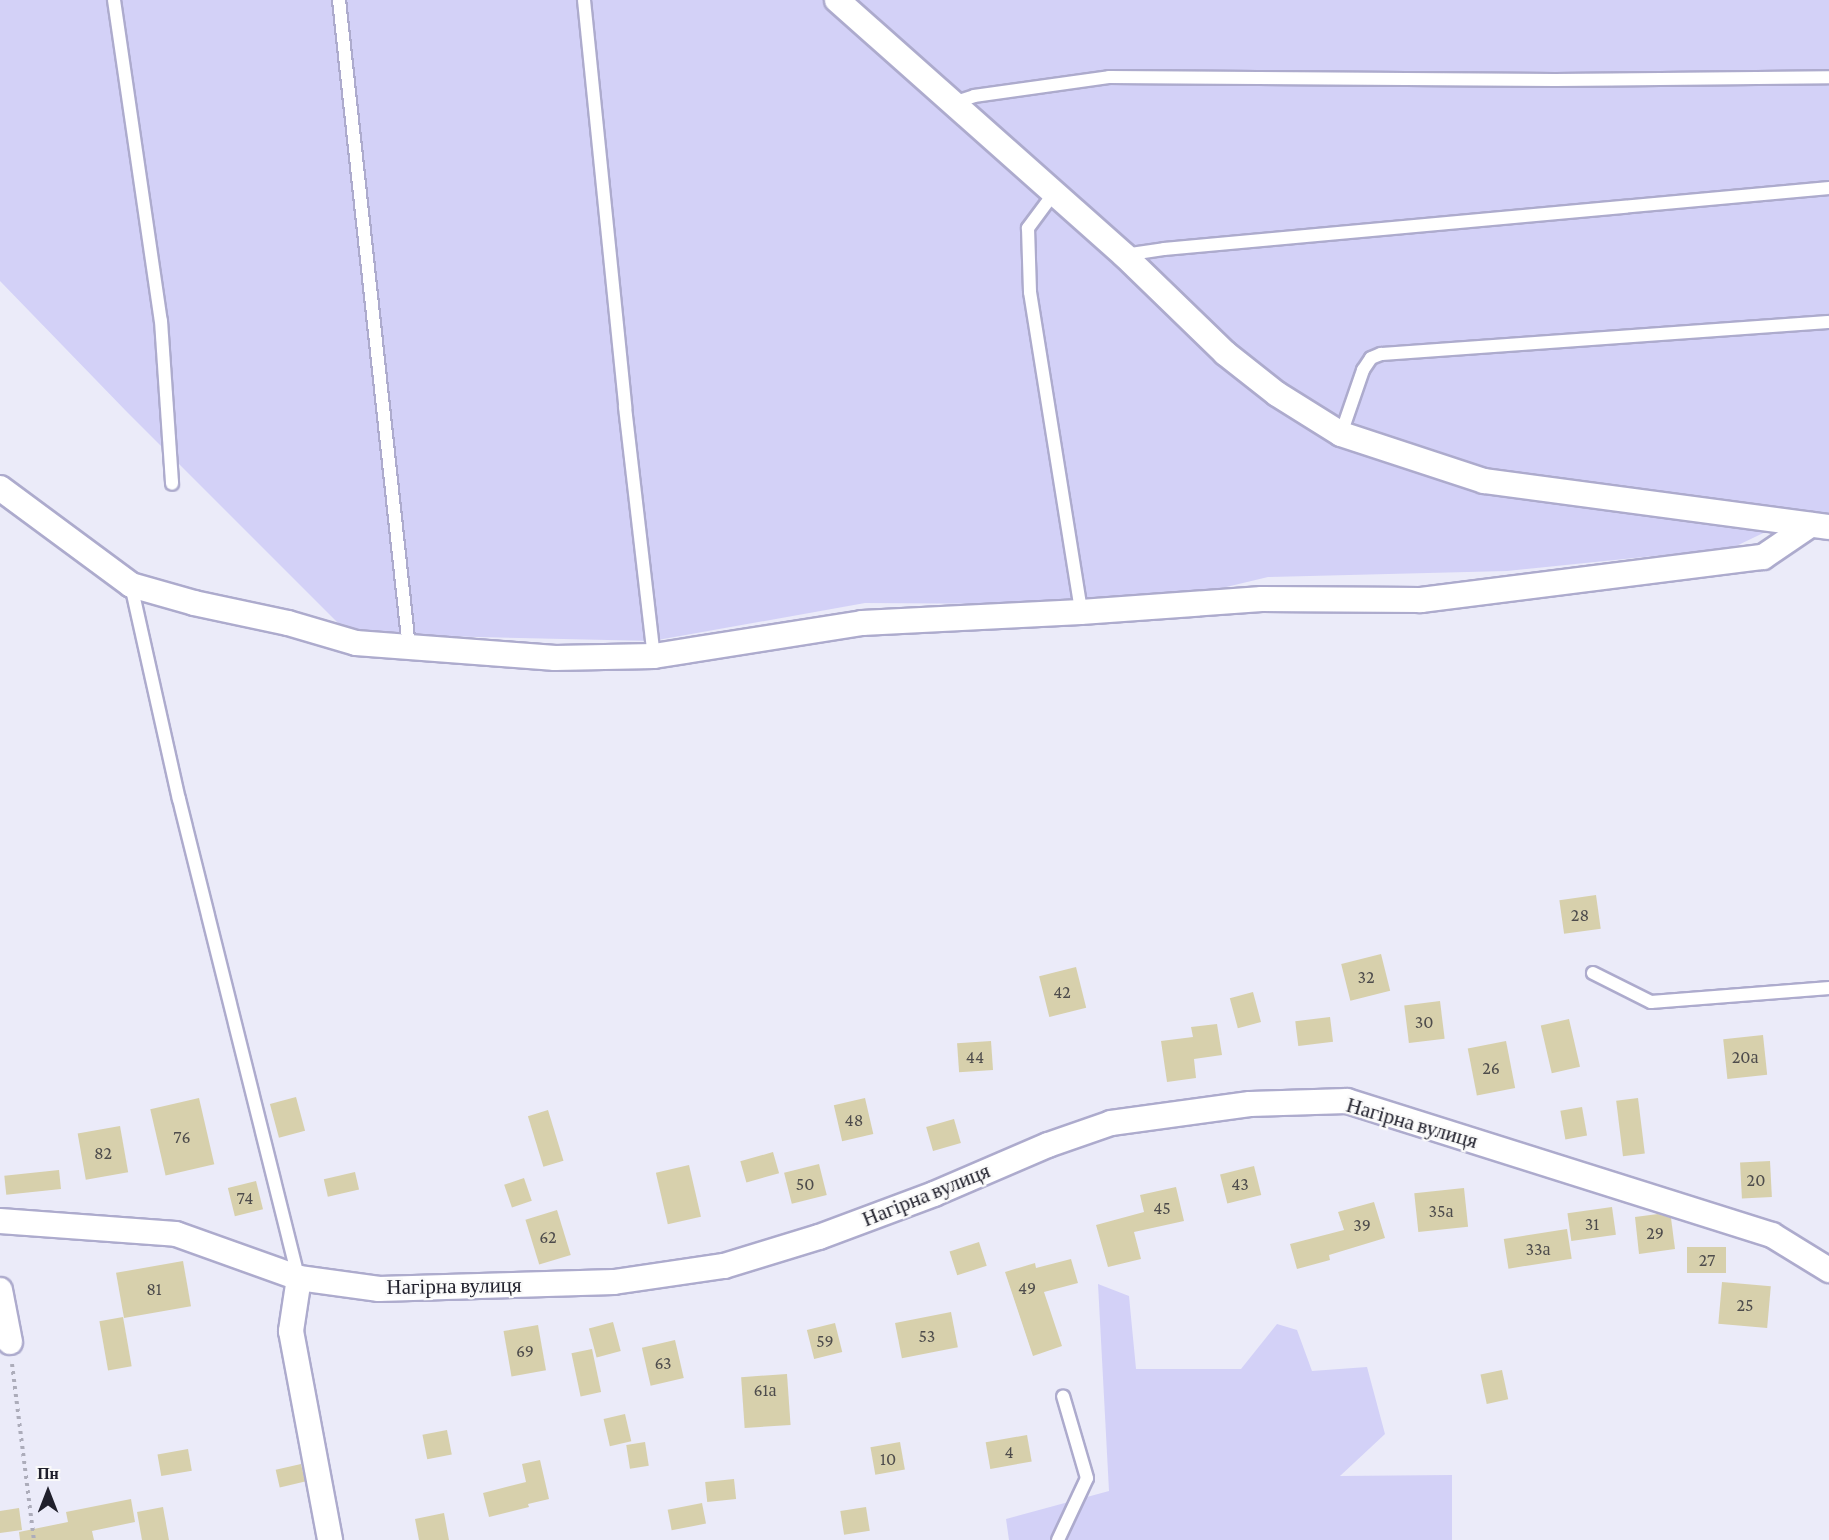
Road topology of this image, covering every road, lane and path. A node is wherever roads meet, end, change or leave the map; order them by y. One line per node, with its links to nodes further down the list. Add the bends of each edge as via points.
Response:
1 (114, 0): 12 (lane, via 161,321)
2 (339, 0): 17 (lane)
3 (584, 0): 18 (lane)
4 (837, 0): 6 (street)
5 (1829, 76): 6 (lane, via 1555,80 1108,77 974,96)
6 (953, 103): 8 (street)
7 (1829, 188): 9 (lane)
8 (1054, 193): 9 (street); 16 (lane, via 1029,228 1030,283)
9 (1124, 255): 11 (street, via 1225,353 1277,394)
10 (1829, 322): 11 (lane, via 1381,354 1371,358 1363,370)
11 (1341, 434): 14 (street, via 1484,481)
12 (172, 484)
13 (0, 488): 15 (street)
14 (1819, 526): 16 (street, via 1763,557 1527,588 1420,600 1262,599)
15 (132, 585): 17 (street, via 356,643); 23 (lane, via 179,799)
16 (1081, 612): 18 (street, via 862,623)
17 (409, 648): 18 (street, via 555,658)
18 (654, 656)
19 (1593, 973): 20 (lane, via 1651,1002)
20 (1829, 988)
21 (0, 1221): 23 (street, Нагірна вулиця, via 176,1234)
22 (1829, 1270): 23 (street, Нагірна вулиця, via 1772,1235 1347,1101 1250,1104 1111,1123 819,1237 724,1266 614,1282 379,1289)
23 (299, 1278): 28 (street, via 291,1331)
24 (0, 1290): 25 (street)
25 (10, 1342): 27 (path)
26 (1063, 1396): 29 (lane, via 1087,1478)
27 (34, 1540)
28 (330, 1540)
29 (1058, 1540)

